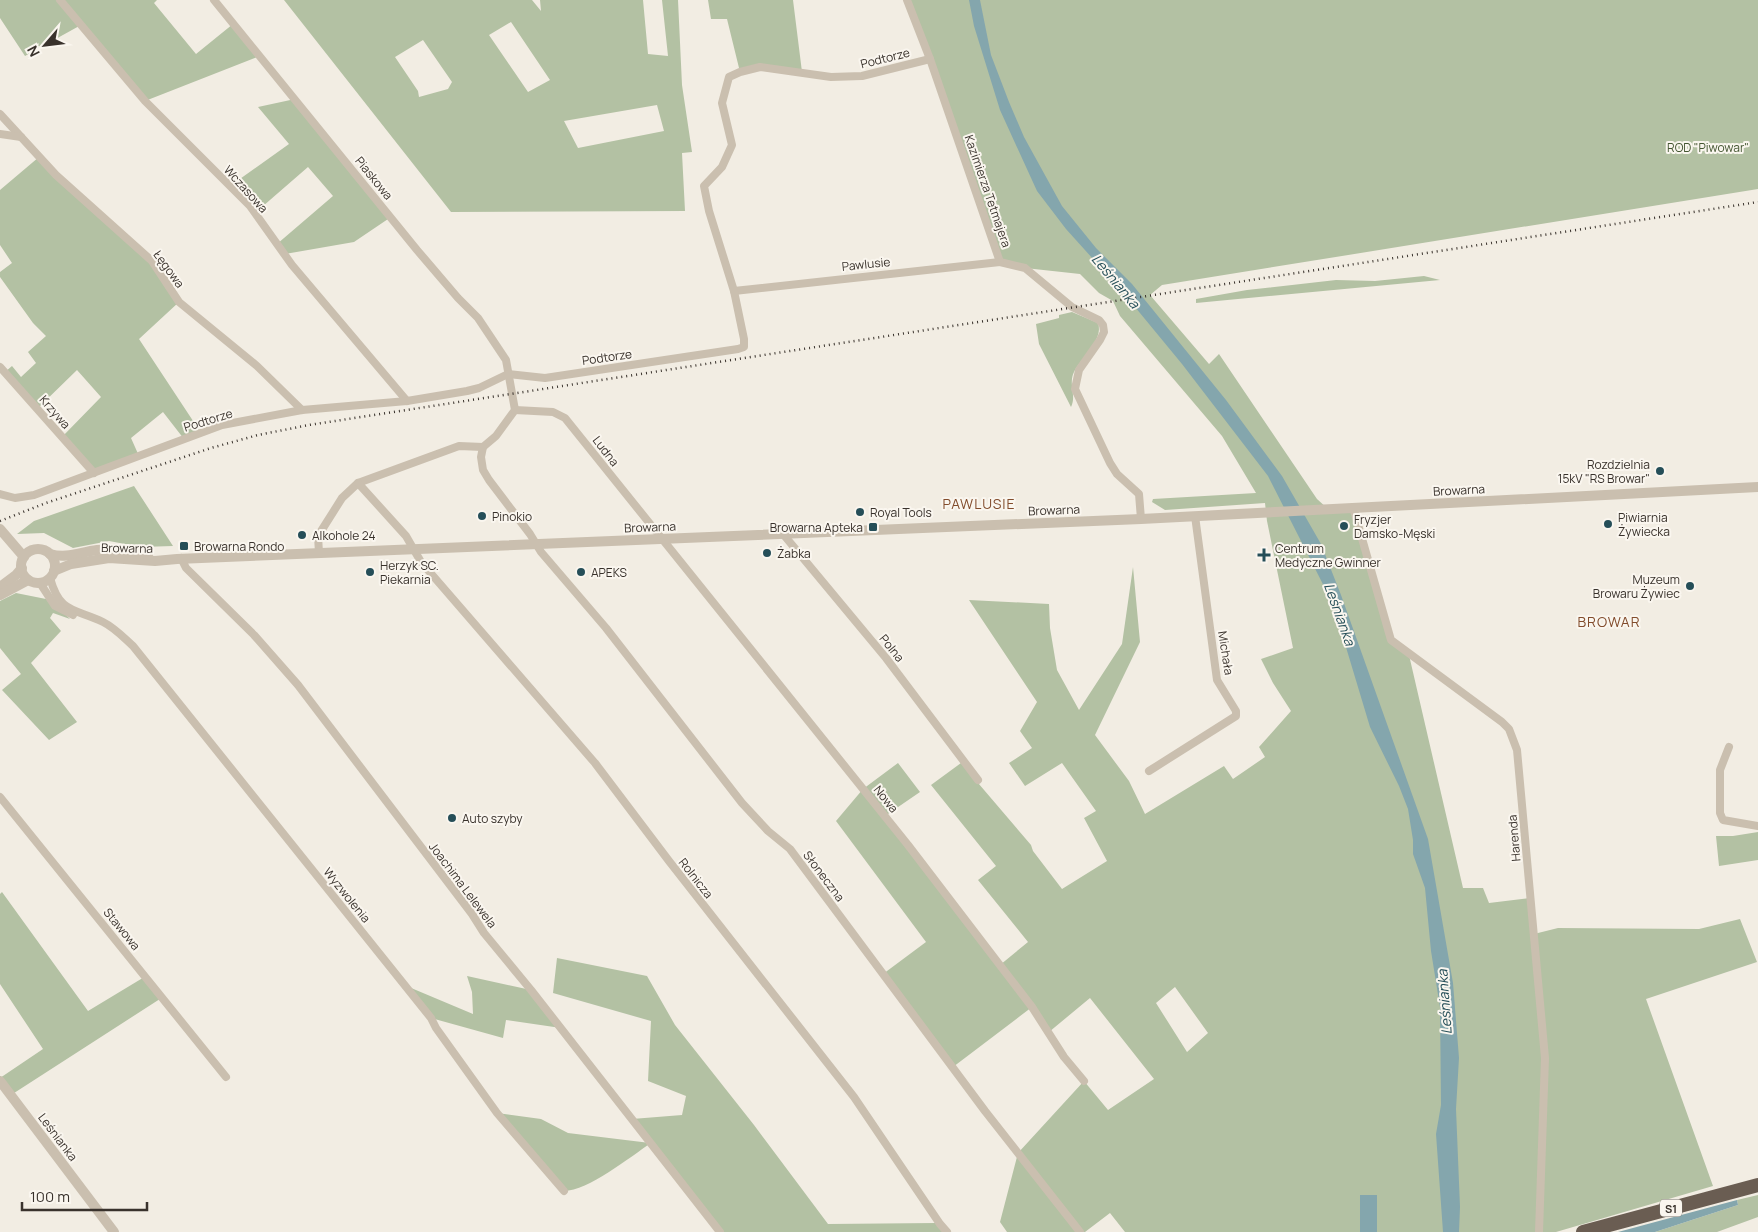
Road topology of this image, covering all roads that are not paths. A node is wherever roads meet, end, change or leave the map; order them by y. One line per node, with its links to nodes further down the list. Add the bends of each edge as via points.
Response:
1 (60, 0): 12 (street, Wczasowa, via 145,101 250,206 292,265)
2 (214, 0): 11 (street, Piaskowa, via 417,250 478,318 506,360)
3 (907, 0): 4 (street, Kazimierza Tetmajera)
4 (930, 58): 8 (street, Kazimierza Tetmajera); 9 (street, Podtorze, via 862,76 831,77 760,67 728,77 722,103 732,145 722,166 704,186)
5 (0, 114): 7 (street, Łęgowa)
6 (0, 134): 7 (street)
7 (21, 137): 13 (street, Łęgowa, via 56,175 152,261 179,302 256,366)
8 (1000, 262): 9 (street, Pawlusie); 22 (street, Kazimierza Tetmajera, via 1025,268 1072,307 1103,325 1100,340 1079,370 1075,389 1110,463 1139,494)
9 (734, 291): 11 (street, Podtorze, via 744,347 545,378)
10 (0, 366): 16 (street, Krzywa)
11 (508, 374): 12 (street, Podtorze, via 479,388); 14 (street)
12 (407, 401): 13 (street, Podtorze)
13 (302, 410): 16 (street, Podtorze, via 222,425)
14 (515, 410): 15 (street); 25 (street, Ludna, via 553,412 565,418)
15 (484, 447): 17 (street, via 459,446); 26 (street, Słoneczna, via 484,470)
16 (94, 473): 19 (street, Podtorze, via 25,497)
17 (358, 483): 27 (street); 28 (street, via 342,498 318,536)
18 (1758, 487): 20 (street, Browarna)
19 (0, 494)
20 (1353, 508): 21 (street, Browarna); 53 (street, Harenda, via 1390,640 1502,722 1509,729 1517,750 1545,1058)
21 (1195, 516): 22 (street, Browarna); 40 (street, Michała, via 1217,680 1236,716)
22 (1141, 519): 24 (street, Browarna)
23 (4, 533): 29 (street)
24 (783, 534): 25 (street, Browarna); 41 (street, Polna, via 886,658)
25 (661, 539): 26 (street, Browarna); 46 (street, Nowa, via 908,845 1032,1007 1064,1057)
26 (537, 544): 27 (street, Browarna); 52 (street, Słoneczna, via 742,803 790,850 985,1111)
27 (414, 549): 28 (street, Browarna); 51 (street, Rolnicza, via 421,562 595,763 854,1098)
28 (319, 553): 31 (street, Browarna)
29 (28, 554): 30 (street, via 42,550); 32 (street)
30 (50, 554): 31 (street, Browarna, via 69,556 108,549); 33 (street, via 54,562)
31 (176, 559): 33 (street, Browarna, via 98,559 71,564); 50 (street, Joachima Lelewela, via 254,635 298,685 484,934)
32 (22, 568): 34 (street); 36 (street)
33 (52, 574): 35 (street); 38 (street, Wyzwolenia, via 55,592 65,606)
34 (28, 580): 35 (street); 37 (street)
35 (40, 583): 38 (street, Wyzwolenia, via 60,610 80,618)
36 (0, 587)
37 (0, 594)
38 (102, 621): 48 (street, Wyzwolenia, via 133,646 431,1018 496,1112)
39 (1728, 747): 43 (street, via 1720,770 1720,813 1723,820)
40 (1148, 771)
41 (978, 780)
42 (0, 797): 44 (street, Stawowa)
43 (1758, 826)
44 (226, 1077)
45 (0, 1080): 49 (street, Leśnianka)
46 (1084, 1081)
47 (1758, 1184): 54 (highway, S1)
48 (564, 1191)
49 (114, 1232)
50 (720, 1232)
51 (947, 1232)
52 (1080, 1232)
53 (1539, 1232)
54 (1583, 1232)

